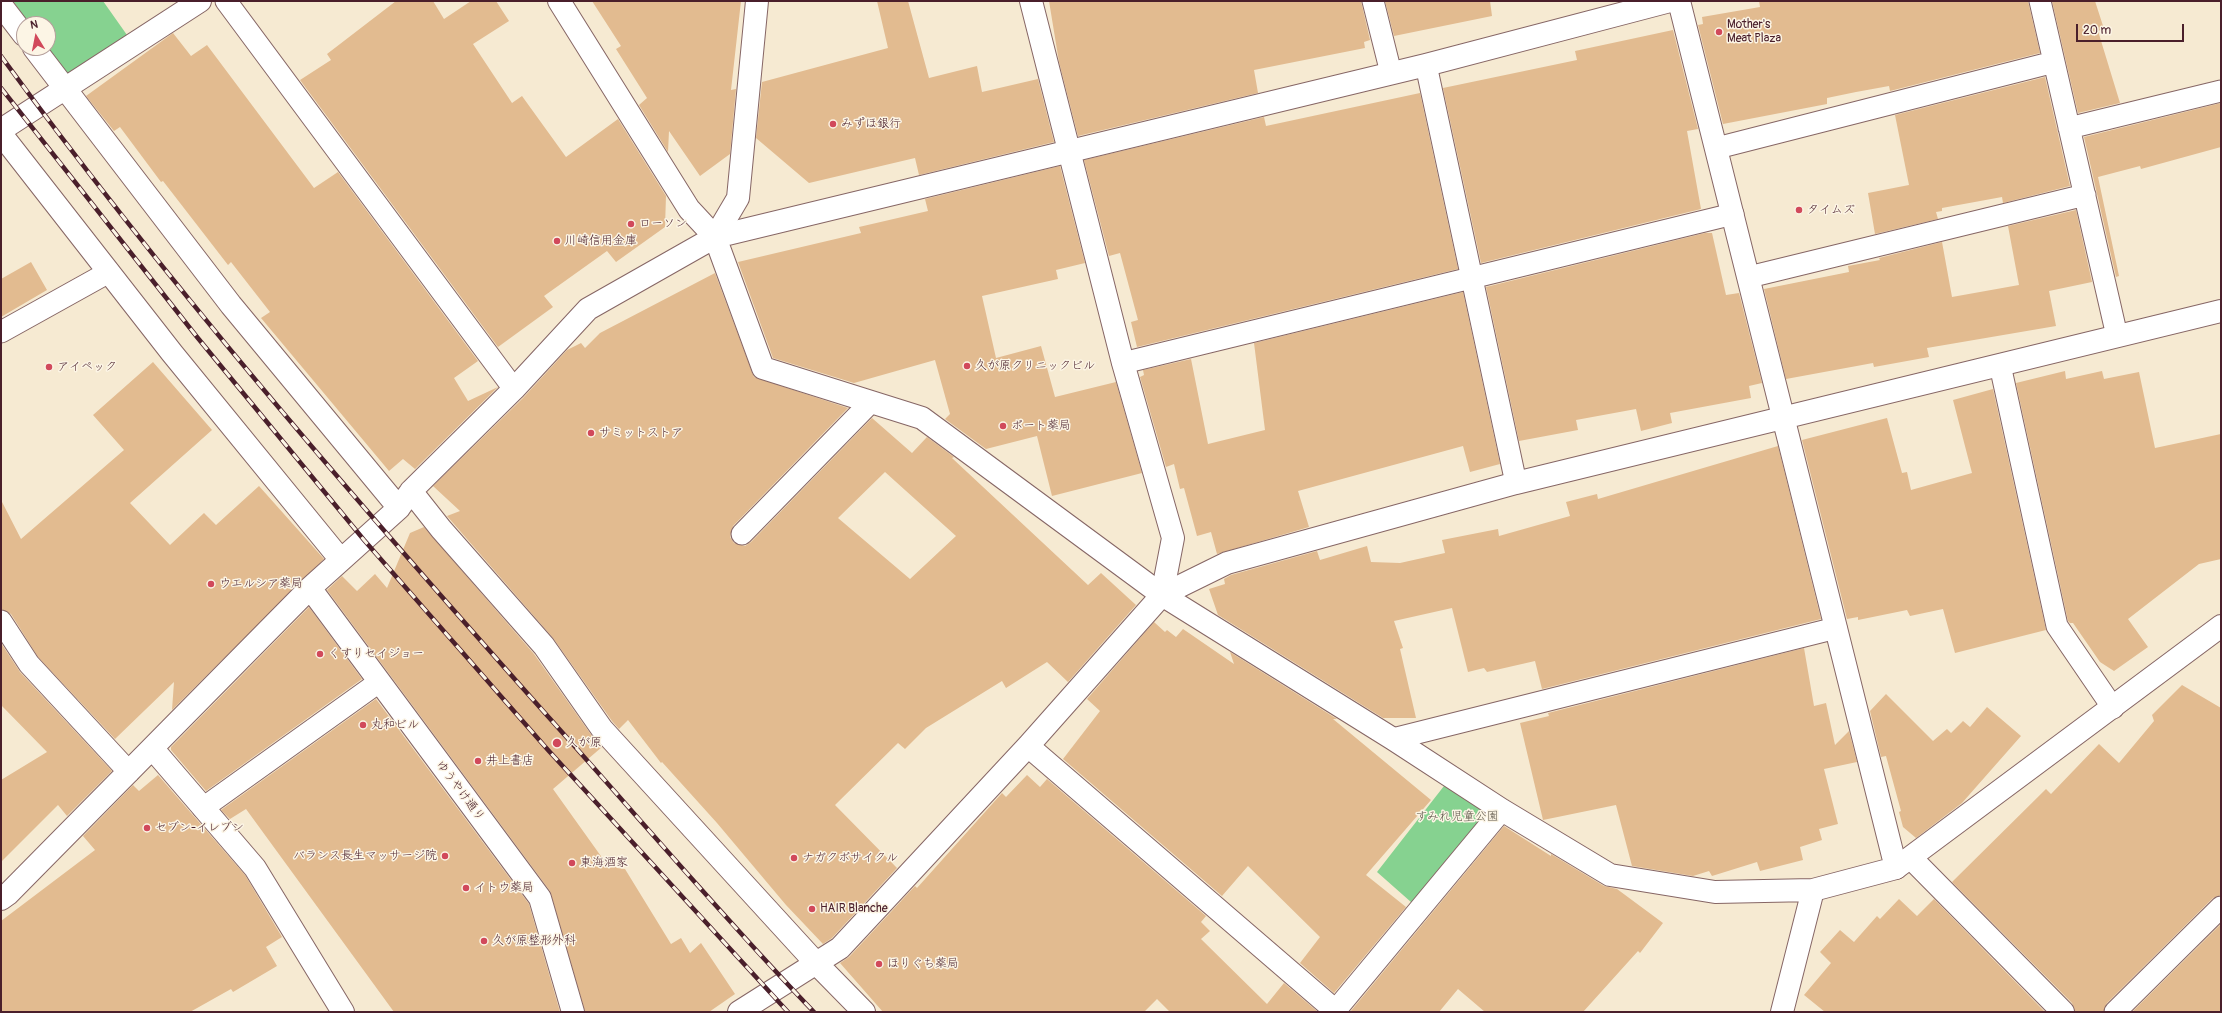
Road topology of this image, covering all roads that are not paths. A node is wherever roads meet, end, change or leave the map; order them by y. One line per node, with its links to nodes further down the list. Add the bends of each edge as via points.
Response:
1 (200, 1): 16 (street)
2 (226, 1): 34 (lane)
3 (559, 1): 25 (street, via 689,209)
4 (757, 1): 25 (street, via 738,198)
5 (1031, 1): 22 (street)
6 (1373, 1): 15 (lane)
7 (1670, 1): 14 (street)
8 (1679, 1): 21 (street)
9 (2040, 1): 13 (lane)
10 (1, 5): 11 (street)
11 (16, 25)
12 (40, 56): 16 (street)
13 (2054, 62): 18 (lane); 21 (lane)
14 (1426, 65): 15 (street); 28 (lane)
15 (1390, 73): 22 (street)
16 (64, 87): 19 (street); 38 (street, via 231,305)
17 (2221, 91): 18 (lane)
18 (2069, 128): 23 (lane)
19 (1, 130)
20 (1, 134): 26 (street)
21 (1717, 148): 24 (street)
22 (1069, 150): 25 (street); 32 (street)
23 (2085, 195): 27 (lane); 31 (lane)
24 (1733, 214): 27 (street); 28 (lane)
25 (715, 237): 34 (street, via 588,309); 35 (street, via 763,368)
26 (109, 272): 30 (lane); 40 (street)
27 (1749, 277): 36 (street)
28 (1472, 278): 32 (lane); 37 (lane)
29 (2221, 311): 31 (street)
30 (1, 332)
31 (2117, 336): 33 (street)
32 (1123, 363): 42 (street, via 1173,538)
33 (2000, 365): 36 (street); 47 (lane, via 2057,626)
34 (514, 389): 38 (street)
35 (871, 402): 39 (lane); 42 (street, via 922,418)
36 (1784, 418): 37 (street); 45 (street)
37 (1516, 483): 42 (street, via 1227,563)
38 (405, 500): 40 (street); 58 (street, via 441,529 544,646 602,729)
39 (742, 534)
40 (341, 560): 41 (street)
41 (310, 588): 46 (street, ゆうやけ通り); 50 (street)
42 (1162, 595): 48 (street); 49 (street)
43 (1, 621): 51 (lane, via 29,664)
44 (2221, 626): 47 (street)
45 (1836, 628): 48 (lane); 54 (street)
46 (379, 682): 52 (lane); 61 (street, ゆうやけ通り, via 540,898)
47 (2113, 708): 54 (street)
48 (1393, 739): 53 (street)
49 (1028, 746): 58 (street, via 840,948); 59 (street)
50 (152, 748): 51 (street); 52 (street)
51 (129, 772): 56 (street)
52 (203, 808): 60 (street, via 254,868)
53 (1502, 810): 55 (street, via 1610,875 1715,892); 59 (lane)
54 (1903, 863): 55 (street); 65 (street)
55 (1813, 890): 64 (street)
56 (1, 899)
57 (2221, 907): 66 (lane)
58 (816, 963): 62 (street); 63 (street)
59 (1336, 1011)
60 (343, 1012)
61 (573, 1012)
62 (739, 1012)
63 (864, 1012)
64 (1782, 1012)
65 (2063, 1012)
66 (2115, 1012)

